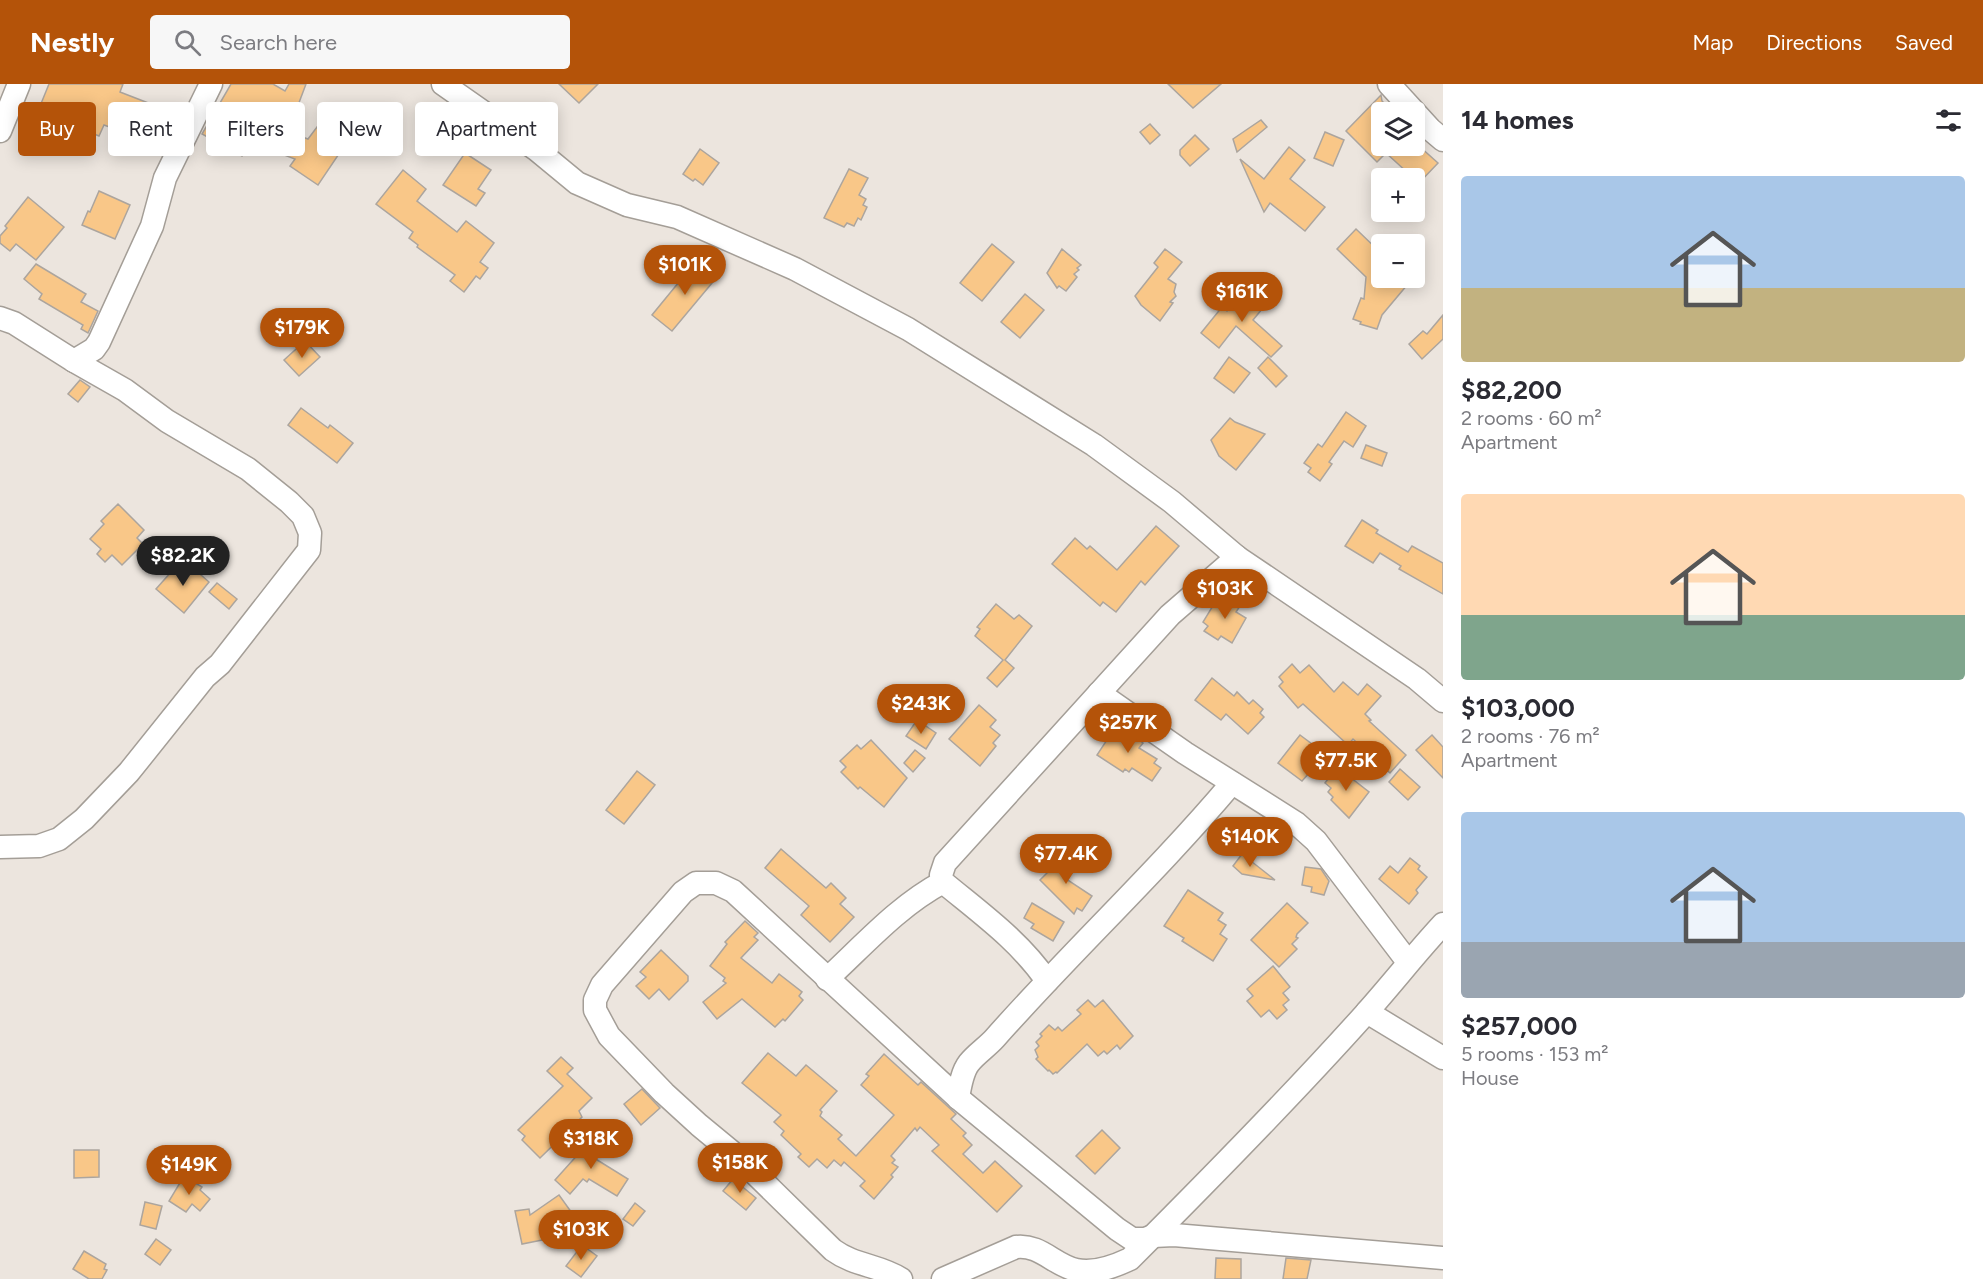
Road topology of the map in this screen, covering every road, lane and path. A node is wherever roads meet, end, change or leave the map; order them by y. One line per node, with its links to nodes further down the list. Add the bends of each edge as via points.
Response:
1 (19, 84): 5 (street)
2 (211, 84): 9 (street, via 165,178 152,226 99,342)
3 (443, 84): 10 (street, via 577,183 627,205 677,218 795,269 908,329 1094,446 1172,502)
4 (1389, 84): 6 (street)
5 (4, 109): 7 (street)
6 (1438, 128)
7 (0, 131)
8 (0, 318): 9 (street)
9 (74, 361): 14 (street, via 248,469 303,516 310,533 309,550 220,664 84,819 59,839 39,846)
10 (1237, 557): 11 (street, via 1170,615); 12 (street, via 1417,679)
11 (1099, 693): 13 (street); 15 (street, via 945,863)
12 (1443, 701)
13 (1232, 783): 17 (street, via 1296,823 1316,842); 19 (street, via 1148,878)
14 (0, 847)
15 (943, 882): 18 (street, via 903,907); 19 (street, via 1016,944)
16 (1443, 924): 17 (street)
17 (1408, 962): 20 (street)
18 (827, 979): 22 (street); 25 (street, via 734,891 716,883 696,883 683,892 602,985 595,1010 609,1036 664,1093 739,1158 834,1250 846,1260 890,1272)
19 (1047, 981): 22 (street, via 970,1062)
20 (1367, 1012): 21 (street); 23 (street)
21 (1443, 1058)
22 (958, 1098): 23 (street, via 1117,1229 1132,1239)
23 (1153, 1236): 24 (street); 26 (street, via 1130,1259 1115,1266 1074,1270 1027,1246 1016,1247)
24 (1443, 1258)
25 (901, 1279)
26 (943, 1279)

